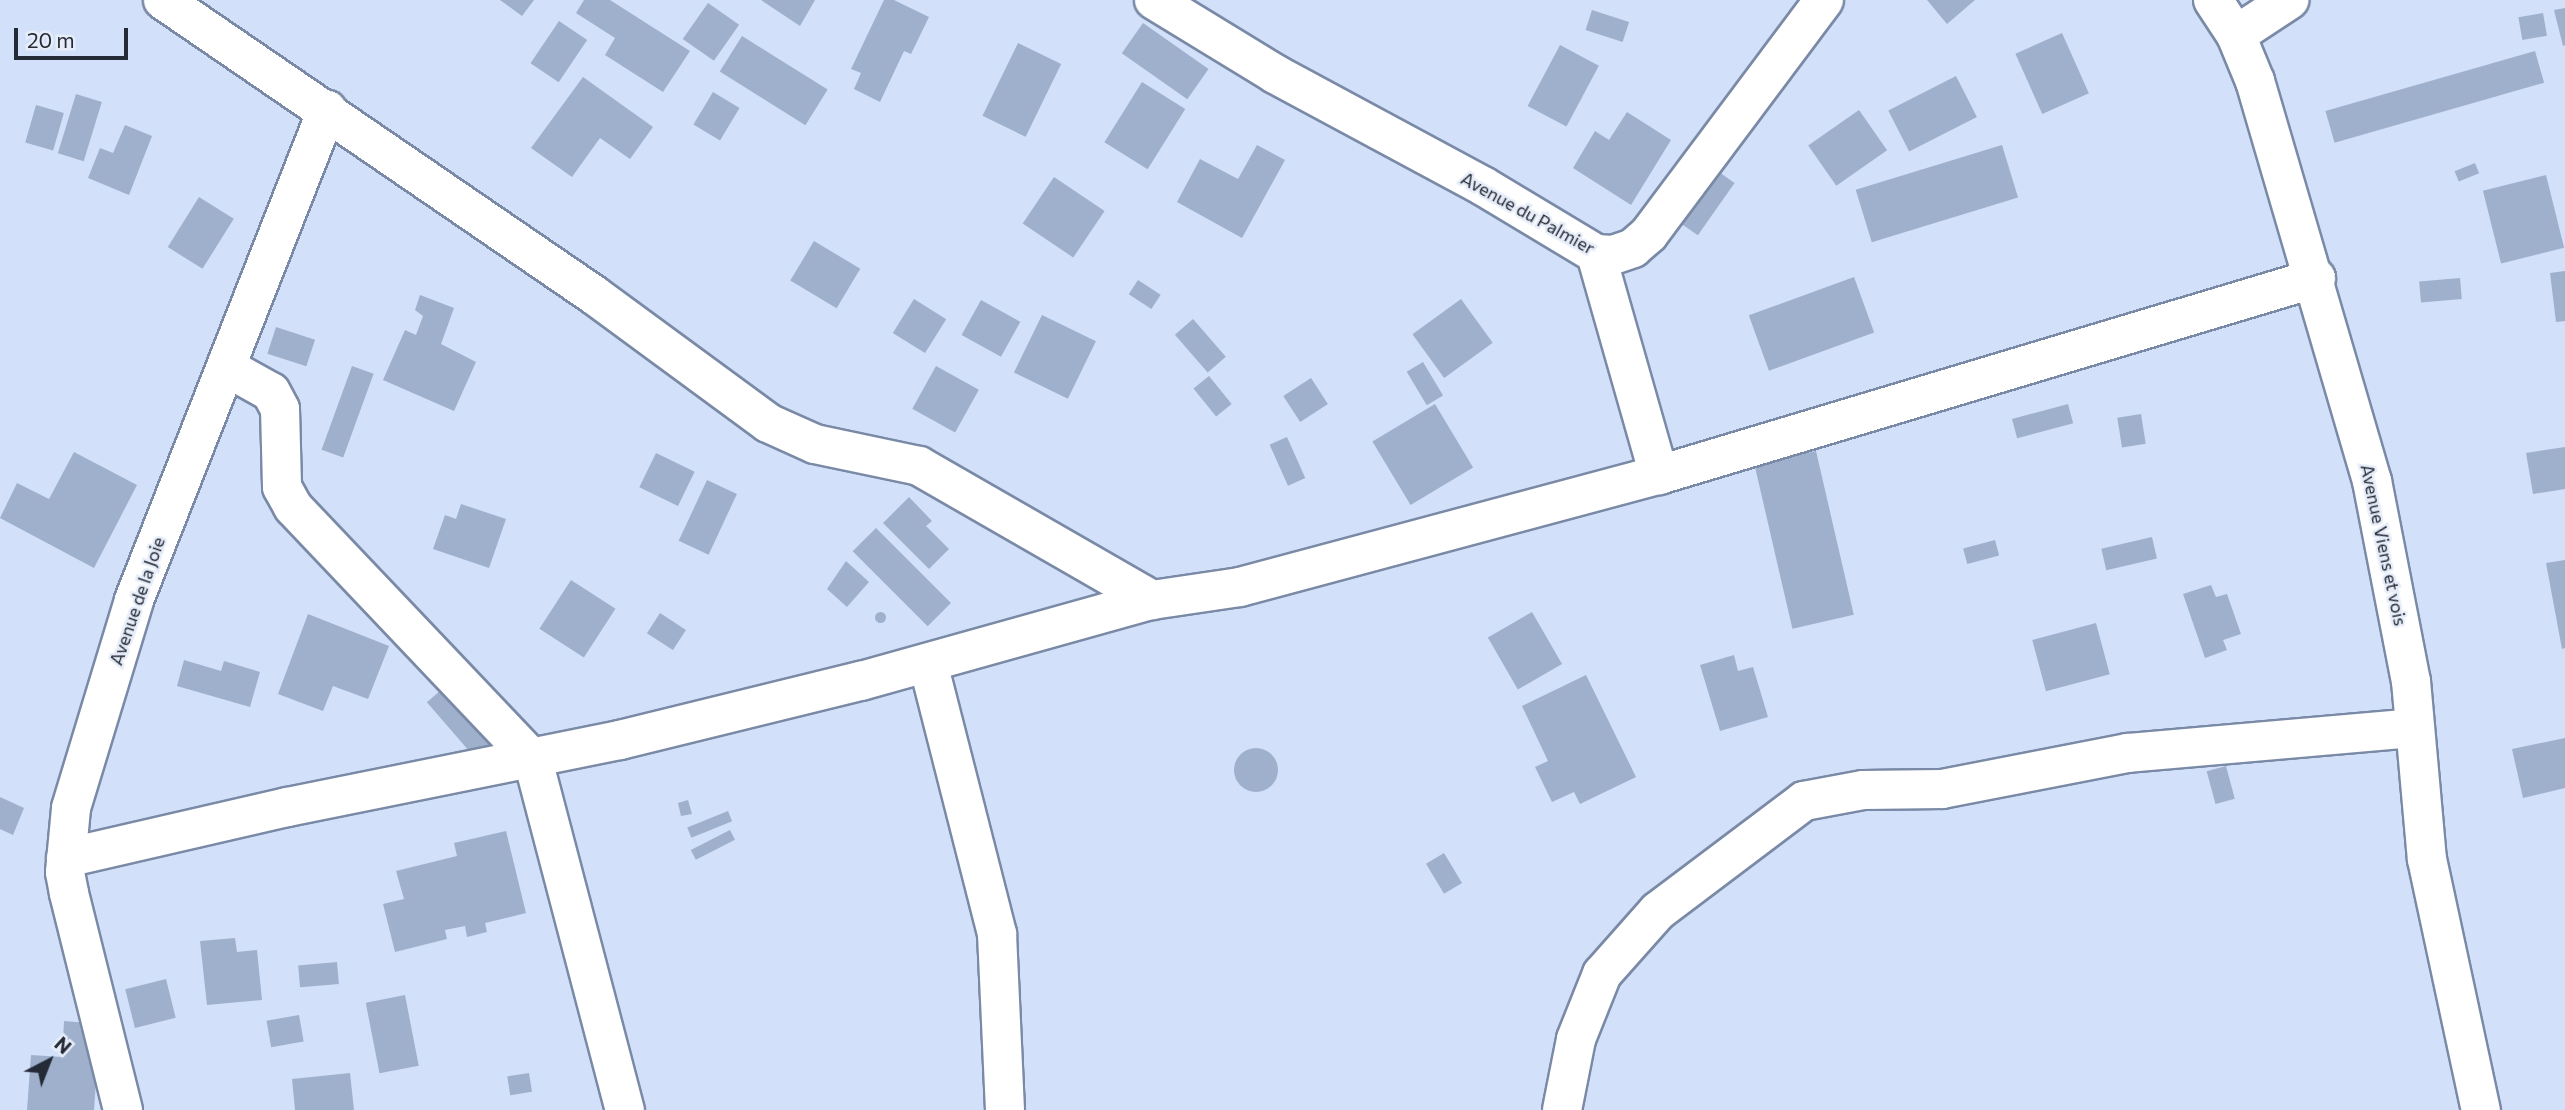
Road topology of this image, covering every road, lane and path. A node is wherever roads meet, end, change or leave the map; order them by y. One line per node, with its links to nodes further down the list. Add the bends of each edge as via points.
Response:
1 (163, 0): 7 (street)
2 (1154, 0): 8 (street, Avenue du Palmier, via 1286,81 1483,186)
3 (1824, 0): 8 (street, Avenue du Palmier, via 1649,234 1633,248 1614,255)
4 (2213, 0): 6 (street, Avenue Viens et vois)
5 (2289, 0): 6 (street)
6 (2236, 35): 9 (street, Avenue Viens et vois)
7 (327, 110): 10 (street, Avenue de la Joie); 12 (street, via 594,295 768,424 815,444 919,466)
8 (1596, 254): 11 (street)
9 (2316, 278): 11 (street); 14 (street, Avenue Viens et vois, via 2375,494 2408,667)
10 (226, 367): 15 (street, via 271,392 281,409 282,487 293,507); 16 (street, Avenue de la Joie, via 134,600 71,808)
11 (1660, 475): 12 (street, via 1240,587)
12 (1152, 600): 13 (street)
13 (928, 663): 15 (street); 19 (street, via 997,934)
14 (2414, 728): 20 (street, via 2128,753 1942,789 1863,790 1804,801 1658,911 1602,974 1576,1040); 21 (street, Avenue Viens et vois, via 2427,859)
15 (533, 760): 16 (street, via 287,807); 18 (street)
16 (66, 858): 17 (street, Avenue de la Joie, via 69,893)
17 (123, 1110)
18 (625, 1110)
19 (1005, 1110)
20 (1562, 1110)
21 (2481, 1110)

